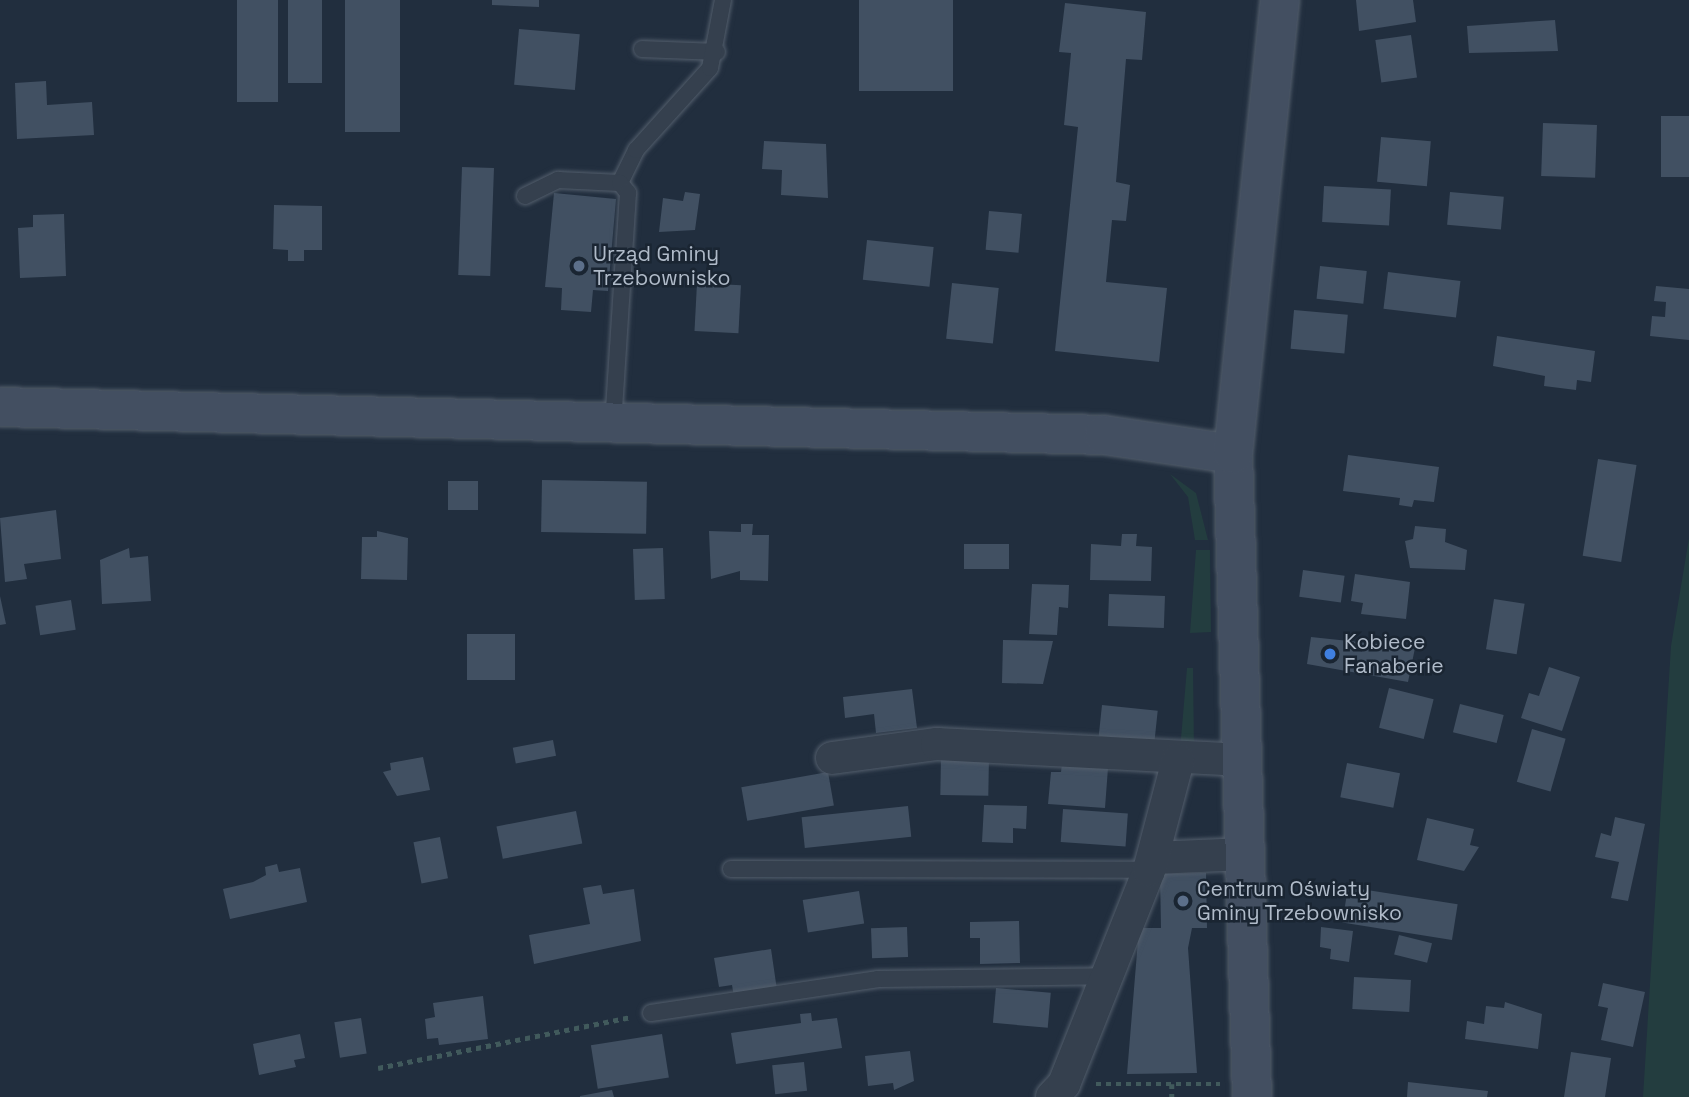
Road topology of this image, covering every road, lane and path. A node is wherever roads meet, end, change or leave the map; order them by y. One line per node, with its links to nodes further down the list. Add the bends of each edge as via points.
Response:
1 (723, 0): 4 (lane)
2 (1280, 0): 9 (street)
3 (642, 49): 4 (lane)
4 (717, 52): 5 (lane, via 636,150)
5 (620, 183): 6 (lane, via 558,180); 8 (lane, via 628,193 629,223)
6 (526, 196)
7 (0, 407): 8 (street)
8 (612, 423): 9 (street, via 1104,435)
9 (1233, 454): 12 (street)
10 (832, 758): 11 (street, via 937,744)
11 (1178, 760): 12 (street); 14 (street)
12 (1244, 760): 13 (street)
13 (1248, 854): 14 (street); 21 (street)
14 (1151, 864): 15 (lane); 16 (street)
15 (731, 869)
16 (1108, 976): 17 (lane, via 878,979); 20 (street)
17 (651, 1013): 18 (path)
18 (378, 1068)
19 (1172, 1084): 20 (path); 21 (path); 22 (path)
20 (1058, 1090)
21 (1241, 1090)
22 (1172, 1097)

